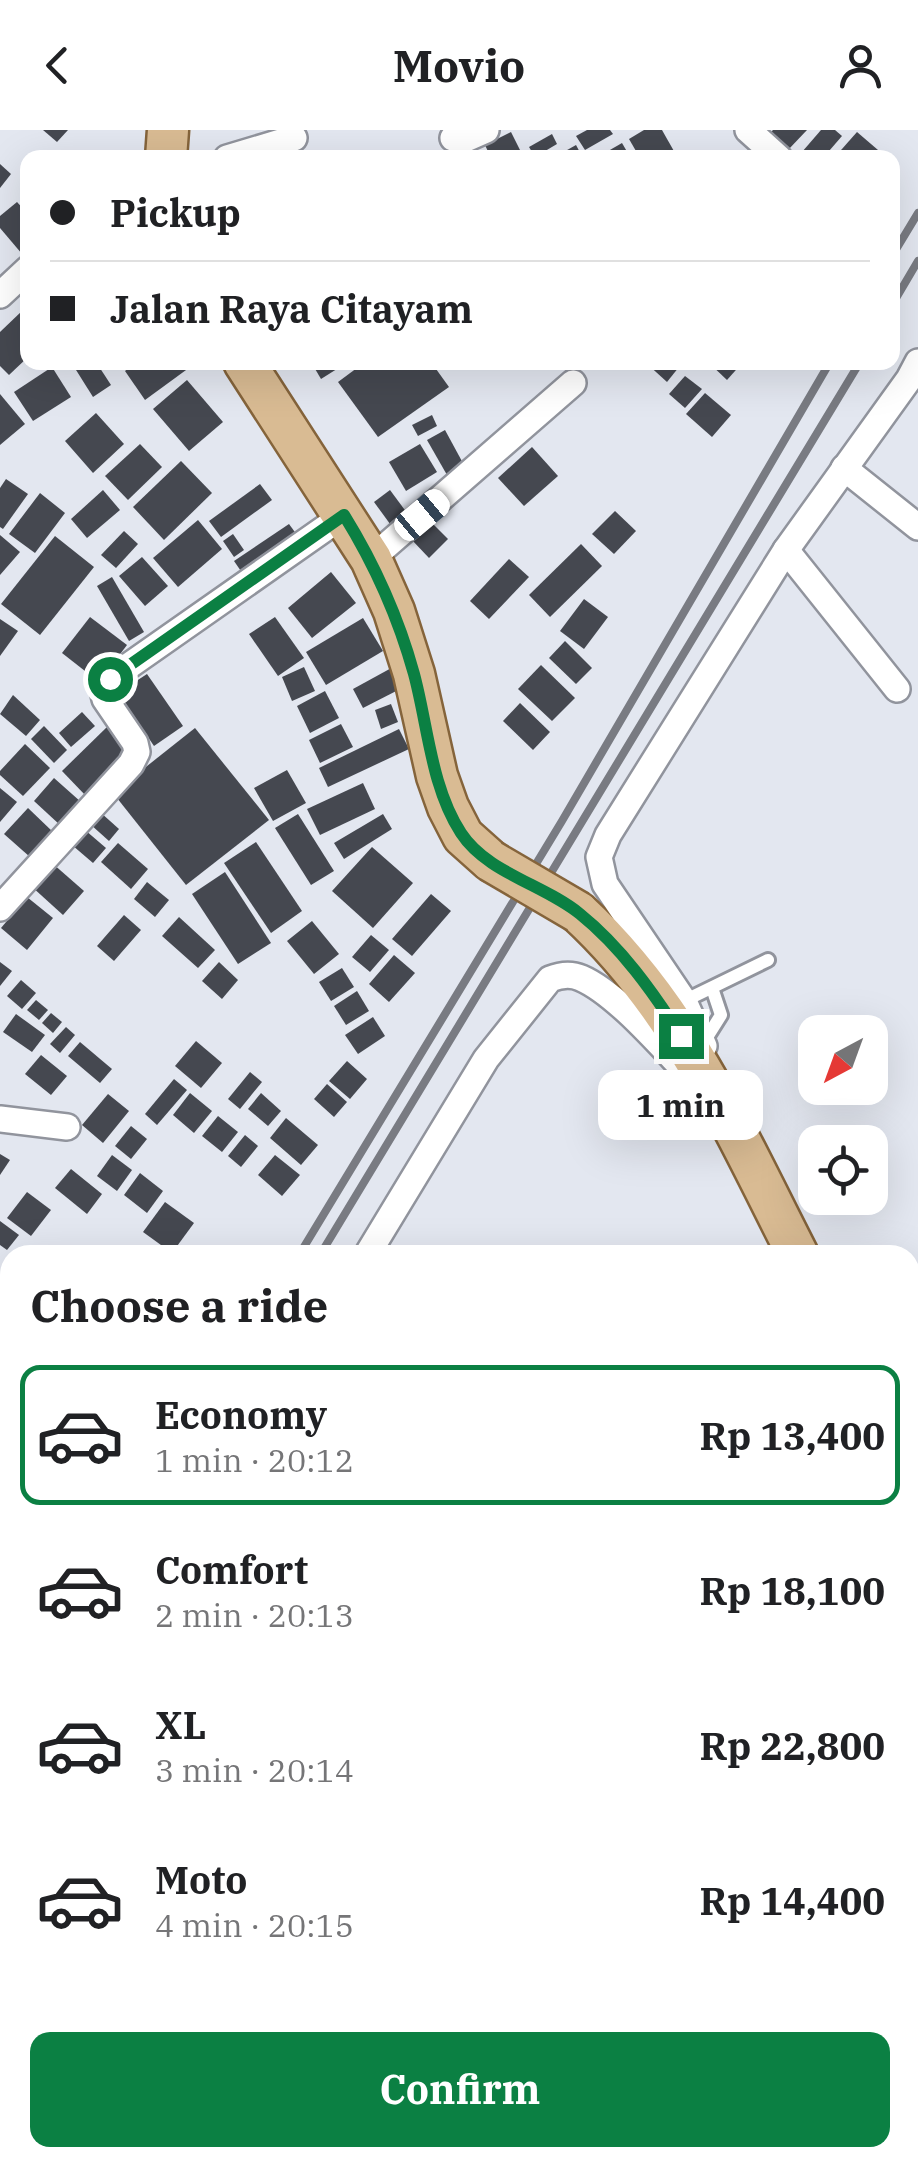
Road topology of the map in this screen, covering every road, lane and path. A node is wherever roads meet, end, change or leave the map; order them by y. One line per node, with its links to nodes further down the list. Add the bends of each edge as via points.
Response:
1 (486, 130): 4 (street)
2 (748, 130): 6 (street)
3 (294, 138): 5 (street)
4 (453, 138)
5 (254, 150)
6 (770, 150)
7 (20, 276): 8 (street)
8 (0, 294)
9 (249, 370): 13 (main road)
10 (915, 375): 12 (street)
11 (574, 384): 16 (street)
12 (844, 468): 14 (street); 15 (street)
13 (344, 515): 16 (main road); 19 (street, via 110,679 104,698 137,752)
14 (918, 527)
15 (786, 550): 17 (street); 23 (street, via 599,857 605,884)
16 (371, 558): 24 (main road, bridge, via 409,658 448,807 463,836 491,861 578,912 617,948)
17 (898, 689)
18 (0, 866): 19 (street)
19 (20, 884): 20 (street)
20 (0, 908)
21 (768, 960): 22 (lane)
22 (712, 988): 23 (lane); 24 (lane, via 721,1015)
23 (684, 1001): 24 (street)
24 (704, 1063): 27 (street, via 689,1075 635,1020 579,977 550,979 486,1060); 28 (main road)
25 (0, 1119): 26 (street)
26 (67, 1127)
27 (372, 1245)
28 (793, 1245)

